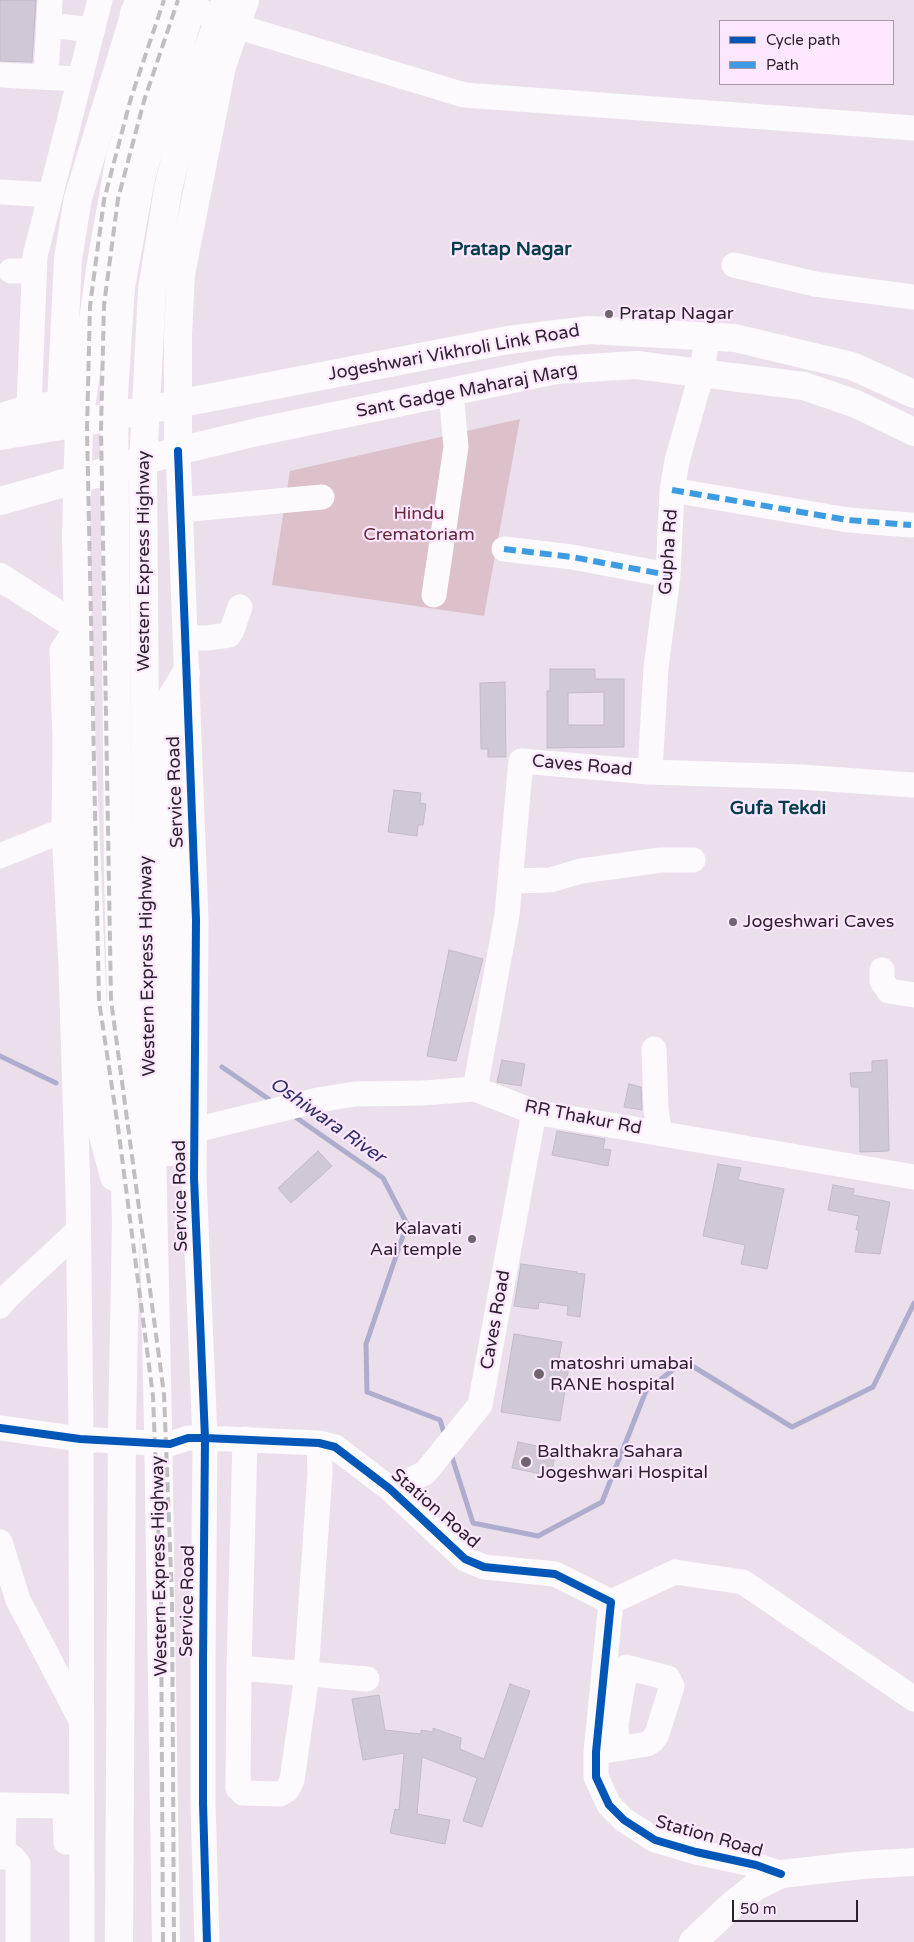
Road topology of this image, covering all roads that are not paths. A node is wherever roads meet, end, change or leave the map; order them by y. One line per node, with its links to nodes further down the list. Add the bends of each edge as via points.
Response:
1 (50, 0): 8 (street)
2 (100, 0): 10 (street)
3 (194, 0): 59 (main road, Western Express Highway, via 141,178 121,287 114,395 118,871)
4 (226, 0): 60 (main road, Western Express Highway, via 191,94 168,189 152,290 143,464)
5 (245, 0): 9 (main road)
6 (136, 6): 7 (main road); 25 (main road, via 78,198 68,259)
7 (168, 7): 9 (street); 25 (main road, via 120,157)
8 (49, 25): 10 (street); 12 (street)
9 (236, 26): 14 (street, via 464,95); 23 (main road, via 222,66 181,274)
10 (92, 30): 13 (street)
11 (0, 75): 12 (street)
12 (46, 78): 13 (street)
13 (79, 80): 16 (street)
14 (914, 128)
15 (0, 192): 16 (street)
16 (50, 194): 24 (street, via 35,256 23,271)
17 (734, 265): 18 (street, via 814,284)
18 (914, 297)
19 (707, 336): 20 (street, Gupha Rd); 22 (main road, Jogeshwari Vikhroli Link Road, via 735,338 852,366); 23 (main road, Jogeshwari Vikhroli Link Road, via 589,330 508,340)
20 (702, 372): 21 (main road, Sant Gadge Maharaj Marg, via 636,365 556,370); 27 (main road, Sant Gadge Maharaj Marg, via 804,386 856,404); 31 (street, Gupha Rd)
21 (450, 392): 29 (main road, Sant Gadge Maharaj Marg); 39 (street, via 456,448)
22 (914, 394)
23 (178, 403): 25 (main road, Jogeshwari Vikhroli Link Road); 29 (main road)
24 (29, 407): 25 (street); 26 (street)
25 (74, 409): 28 (main road, Jogeshwari Vikhroli Link Road); 30 (main road)
26 (0, 416)
27 (914, 432)
28 (0, 436)
29 (178, 451): 30 (main road, Sant Gadge Maharaj Marg); 34 (street, Service Road)
30 (77, 480): 33 (main road, Sant Gadge Maharaj Marg); 41 (main road)
31 (672, 490): 35 (street, via 848,520); 37 (street, Gupha Rd)
32 (322, 497): 34 (street)
33 (0, 502)
34 (180, 510): 42 (street, Service Road)
35 (911, 525)
36 (504, 548): 37 (street)
37 (668, 575): 45 (street, Gupha Rd, via 656,668)
38 (0, 577): 41 (main road)
39 (434, 595)
40 (240, 608): 42 (street, via 229,635)
41 (78, 627): 44 (main road, via 71,681)
42 (185, 638): 43 (street, Service Road)
43 (186, 673): 56 (street, Service Road, via 196,920); 60 (main road, via 171,698 173,977 170,1165)
44 (73, 724): 47 (street); 59 (main road, via 97,1112)
45 (650, 772): 46 (street, Caves Road); 50 (street, Caves Road, via 521,761)
46 (914, 785)
47 (64, 830): 48 (street); 61 (street)
48 (0, 856)
49 (693, 860): 50 (street, via 661,860 581,871 550,880)
50 (510, 881): 54 (street, Caves Road, via 507,915)
51 (882, 970): 52 (street, via 882,981 889,991)
52 (914, 995)
53 (654, 1049): 57 (street)
54 (475, 1089): 55 (street, RR Thakur Rd); 56 (street, RR Thakur Rd, via 355,1094)
55 (534, 1112): 57 (street, RR Thakur Rd); 69 (street, Caves Road, via 480,1405)
56 (195, 1130): 66 (street, Service Road)
57 (660, 1133): 58 (street, RR Thakur Rd)
58 (914, 1177)
59 (126, 1224): 88 (main road, Western Express Highway)
60 (153, 1224): 89 (main road, Western Express Highway)
61 (78, 1231): 62 (street); 65 (street)
62 (0, 1306)
63 (0, 1416): 65 (street, Station Road)
64 (0, 1428): 65 (street, Station Road)
65 (80, 1433): 66 (street, Station Road, via 172,1430); 79 (street)
66 (196, 1438): 67 (street, Station Road); 90 (street, Service Road)
67 (246, 1439): 68 (street, Station Road); 75 (street)
68 (319, 1444): 70 (street, Station Road, via 335,1447); 76 (street, via 320,1473)
69 (431, 1465): 70 (street, Caves Road); 71 (street)
70 (390, 1489): 71 (street, Station Road)
71 (420, 1518): 73 (street, Station Road, via 464,1559 484,1567 555,1574)
72 (2, 1555): 79 (street, via 18,1600)
73 (611, 1602): 74 (street, Station Road); 78 (street, via 675,1572 743,1582)
74 (616, 1666): 80 (street, Station Road); 80 (street, via 665,1676 672,1686 653,1740)
75 (239, 1668): 76 (street); 76 (street, via 238,1788 243,1793 280,1794 288,1790)
76 (306, 1675): 77 (street)
77 (368, 1679)
78 (914, 1698)
79 (82, 1722): 87 (street)
80 (607, 1751): 84 (street, Station Road, via 596,1776 609,1805 624,1820 655,1840)
81 (2, 1805): 82 (street); 86 (street, via 63,1806)
82 (2, 1857): 85 (street, via 12,1857 18,1864)
83 (914, 1862): 84 (main road, Station Road)
84 (781, 1874): 91 (main road, via 755,1887)
85 (18, 1942)
86 (67, 1942)
87 (82, 1942)
88 (119, 1942)
89 (166, 1942)
90 (207, 1942)
91 (693, 1942)

